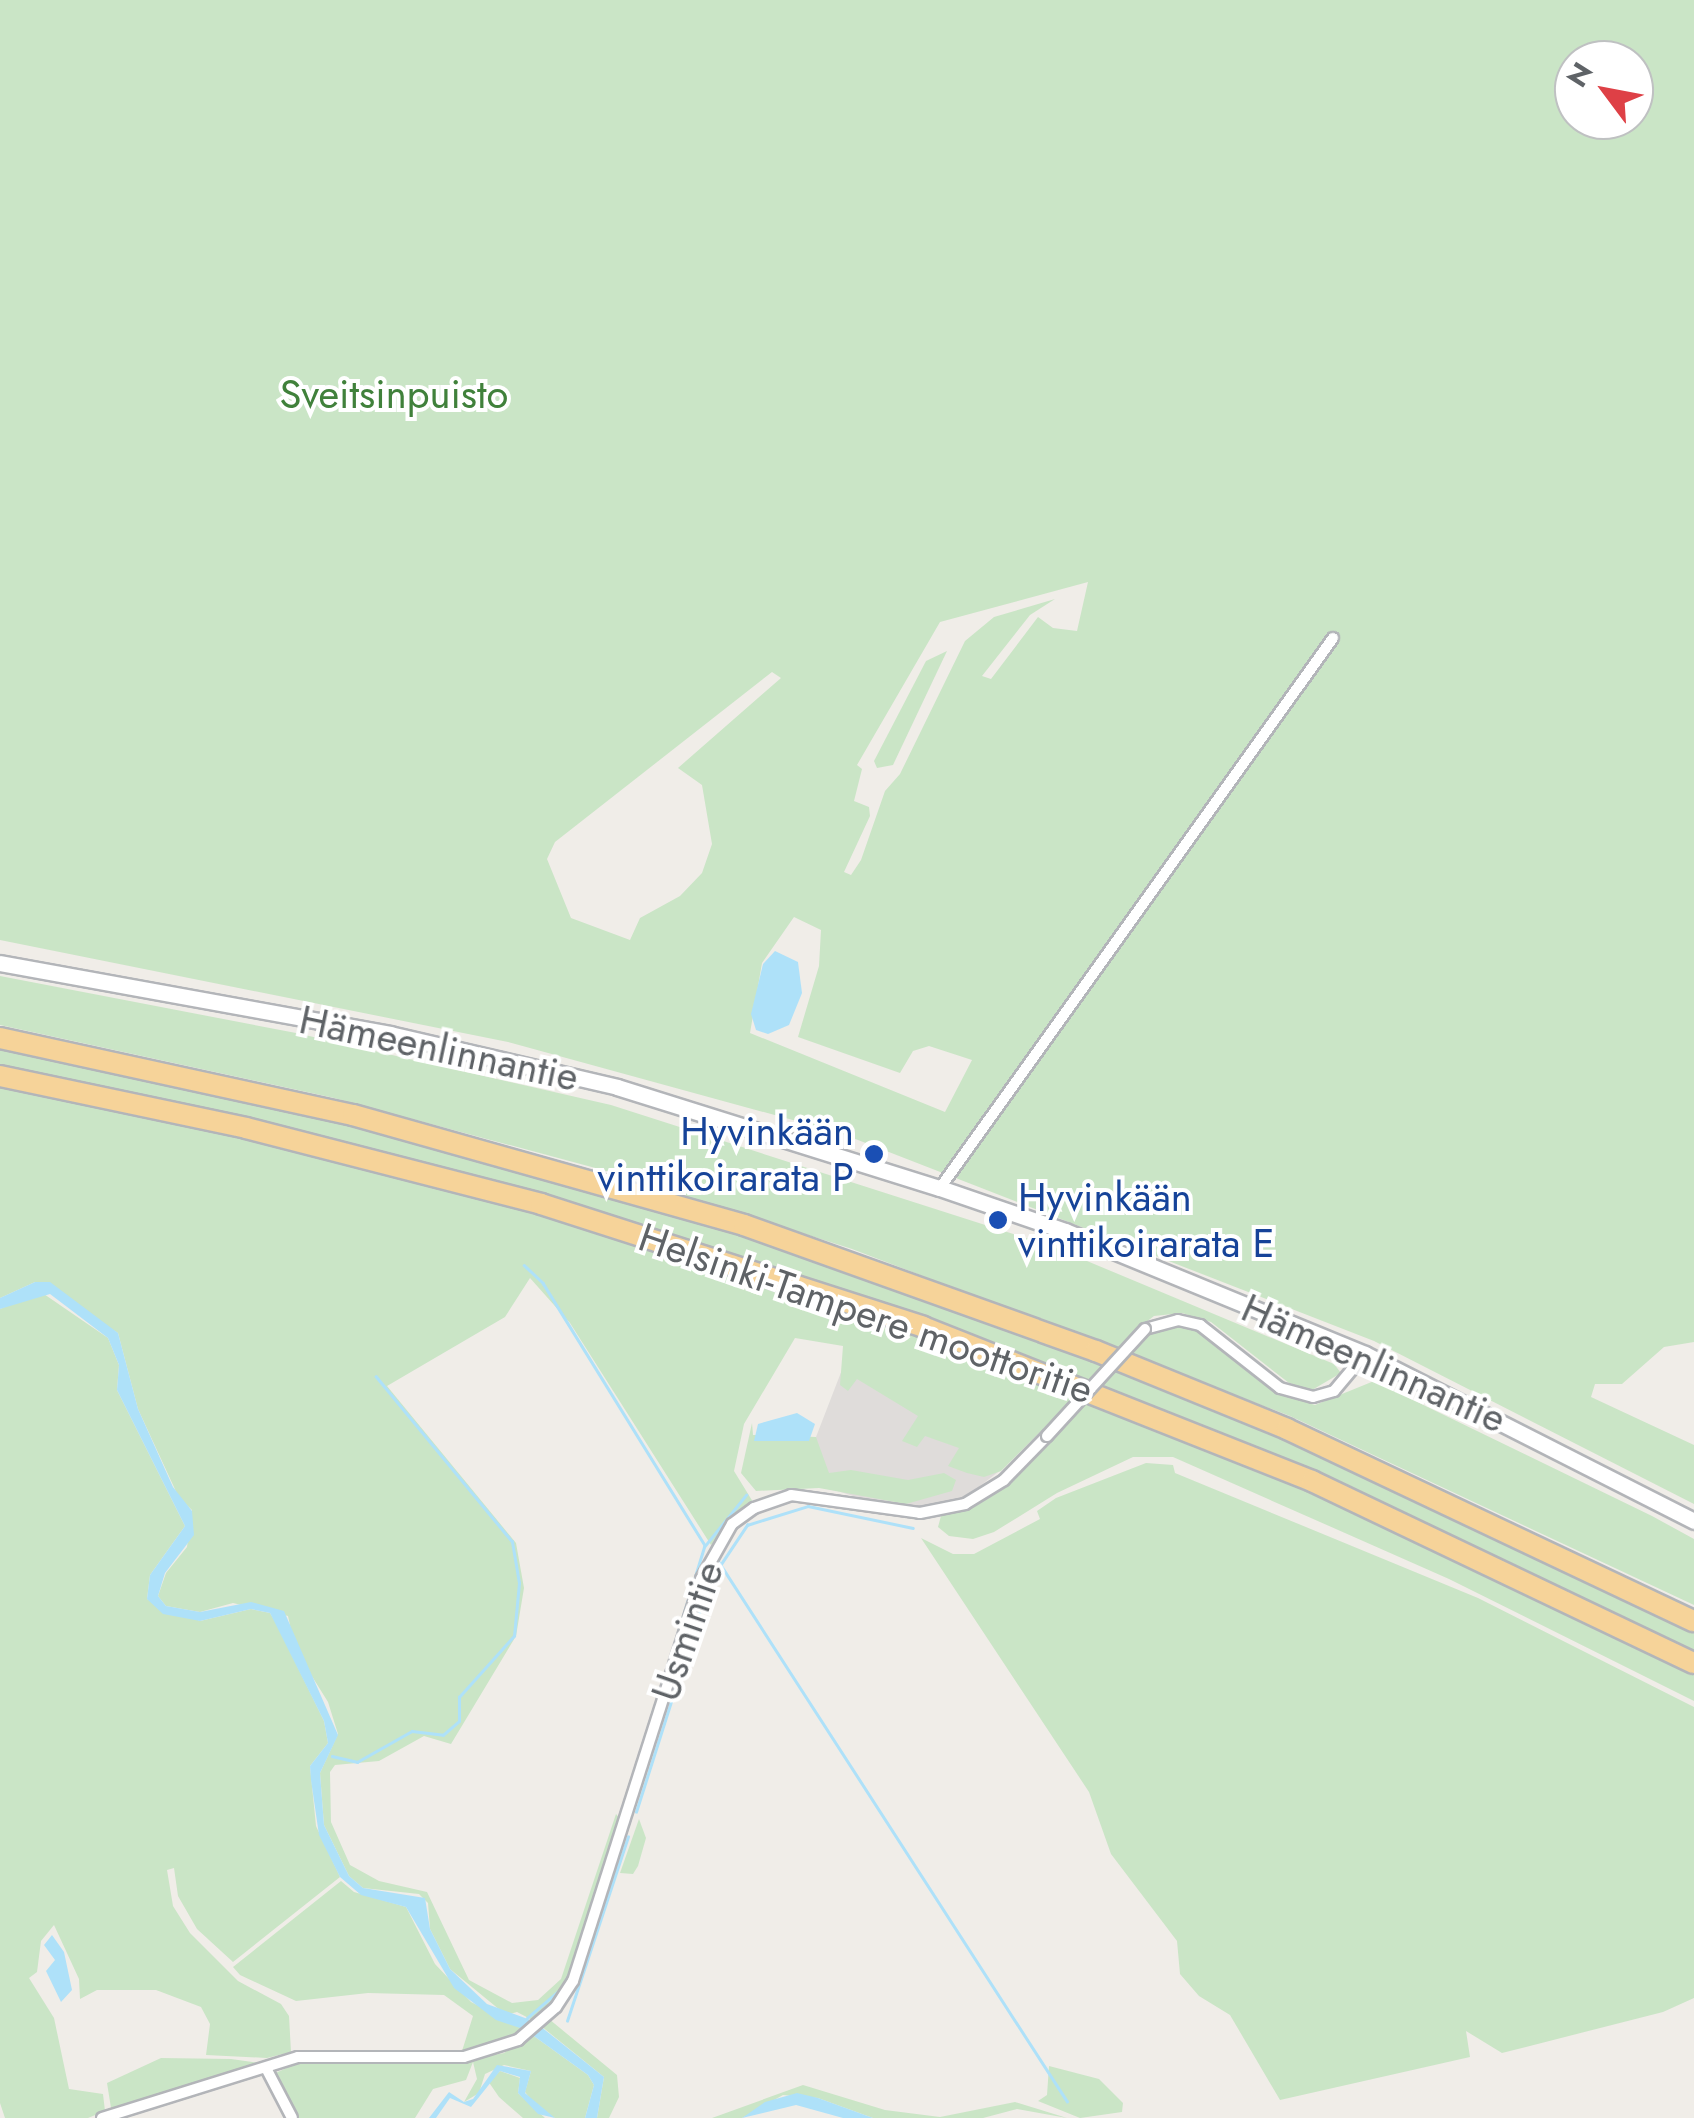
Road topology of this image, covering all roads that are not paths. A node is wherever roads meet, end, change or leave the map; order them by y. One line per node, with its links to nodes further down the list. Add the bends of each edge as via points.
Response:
1 (1333, 638): 5 (street)
2 (0, 962): 5 (main road, Hämeenlinnantie, via 390,1034 617,1087)
3 (0, 1038): 8 (highway, Helsinki-Tampere moottoritie, via 353,1115 780,1238 1079,1345 1288,1429)
4 (0, 1076): 9 (highway, Helsinki-Tampere moottoritie, via 246,1128 504,1194 906,1320 1312,1481)
5 (940, 1188): 6 (main road, Hämeenlinnantie, via 1065,1230)
6 (1365, 1354): 7 (main road, Hämeenlinnantie); 10 (street, Usmintie, bridge, via 1334,1392 1313,1397 1280,1388 1200,1325 1178,1320 1145,1329 1004,1480 953,1507 904,1512 790,1496 732,1524 701,1579 573,1981 546,2017 518,2040 464,2057 298,2057)
7 (1694, 1521)
8 (1694, 1620)
9 (1694, 1663)
10 (266, 2068): 11 (street, Usmintie); 12 (street)
11 (102, 2118)
12 (292, 2118)

